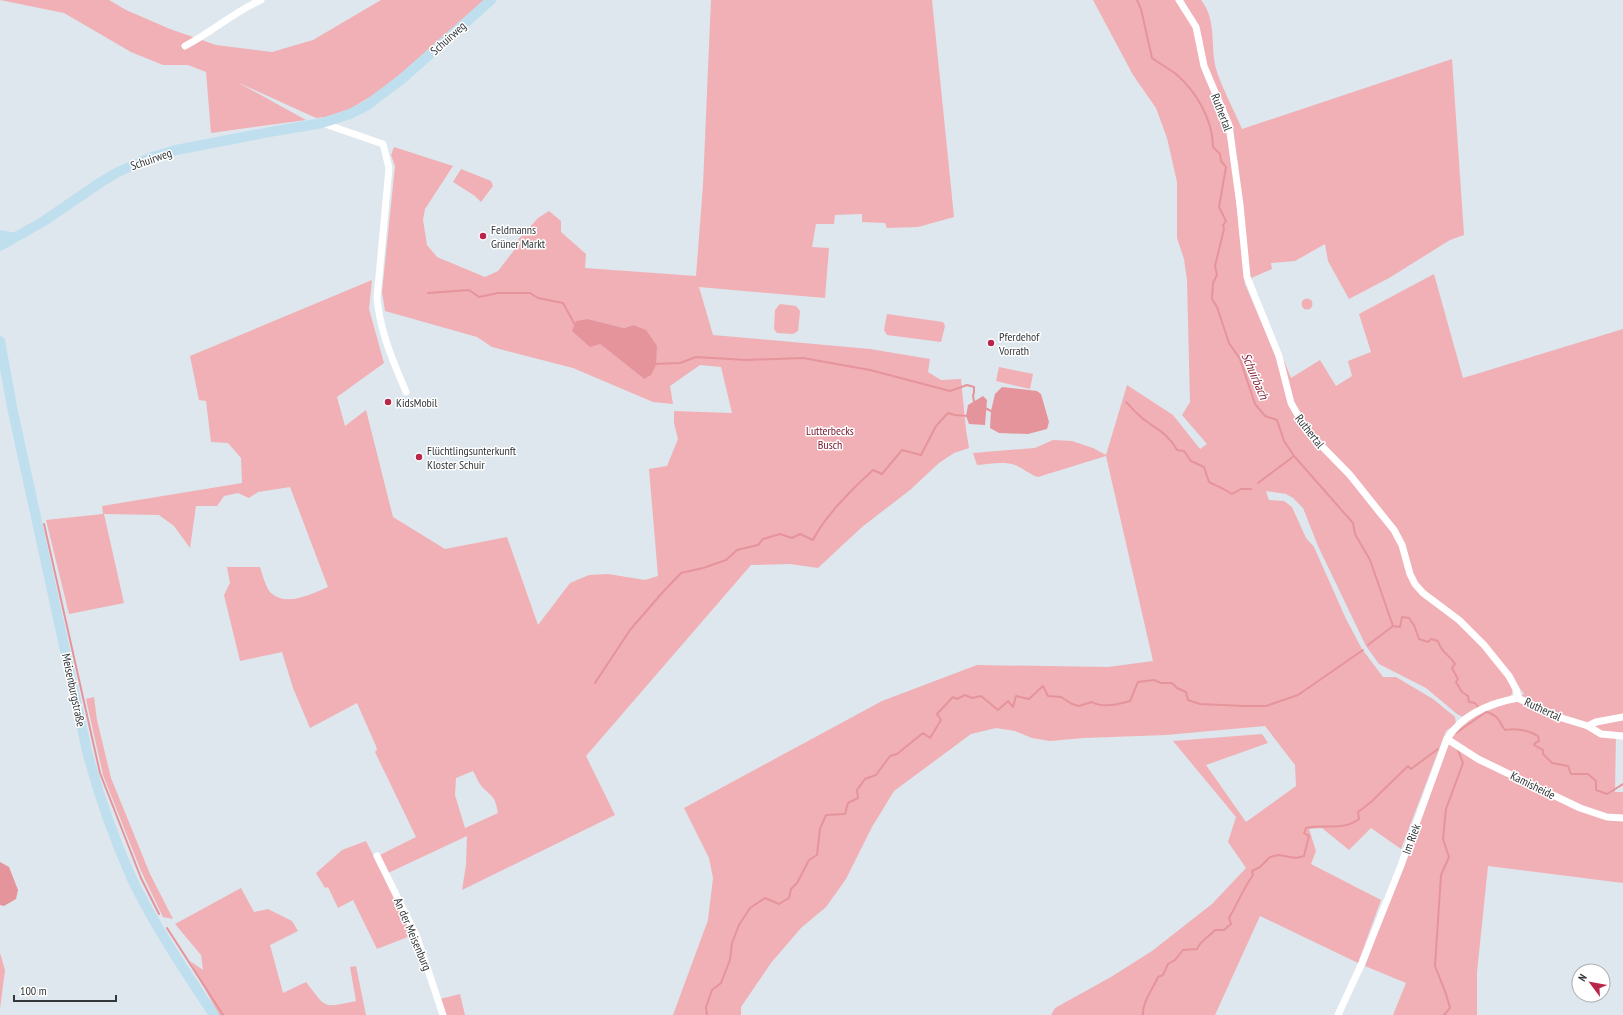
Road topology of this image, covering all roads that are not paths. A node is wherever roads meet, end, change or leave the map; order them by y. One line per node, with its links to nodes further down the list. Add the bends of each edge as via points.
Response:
1 (261, 0): 4 (street)
2 (491, 0): 5 (main road, Schuirweg, via 388,90 366,106)
3 (1179, 0): 11 (street, Ruthertal, via 1196,27 1204,66 1229,125 1247,277 1279,356 1287,394 1293,408 1307,431 1350,475 1394,530 1416,584 1484,645 1509,676)
4 (185, 46)
5 (322, 123): 7 (main road, Schuirweg, via 275,130 152,157 118,172); 10 (street, Schuirweg, via 383,144 388,159 377,298 379,318 388,349)
6 (0, 235): 7 (main road)
7 (14, 238): 8 (main road, Schuirweg)
8 (0, 246)
9 (0, 341): 18 (main road, Meisenburgstraße, via 13,412 97,789 132,877 175,956)
10 (406, 392)
11 (1518, 698): 13 (street, Ruthertal, via 1552,715); 15 (street, Im Riek, via 1496,703 1478,711 1452,730)
12 (1623, 717): 13 (street)
13 (1588, 726): 14 (street, Ruthertal, via 1601,734)
14 (1623, 736)
15 (1447, 739): 16 (street, Kamisheide, via 1478,759 1580,808 1607,817); 20 (street, Im Riek, via 1400,868)
16 (1623, 818)
17 (377, 856): 19 (street, An der Meisenburg, via 417,937)
18 (214, 1015)
19 (443, 1015)
20 (1338, 1015)

